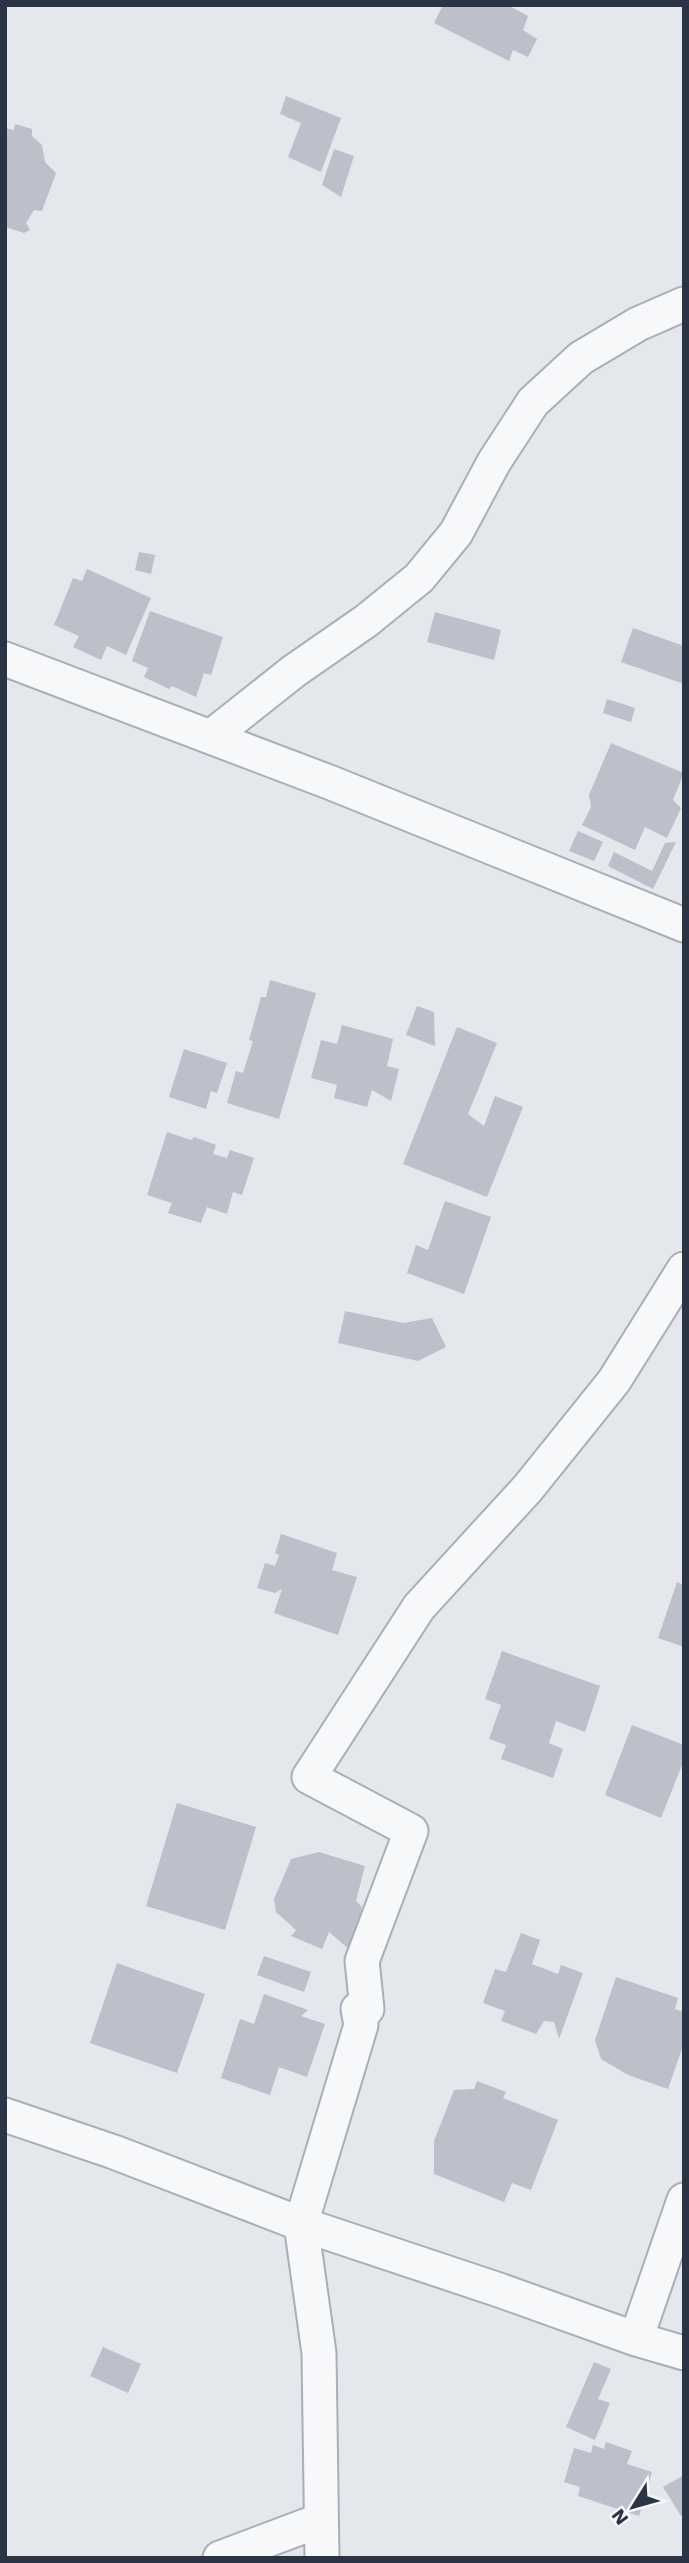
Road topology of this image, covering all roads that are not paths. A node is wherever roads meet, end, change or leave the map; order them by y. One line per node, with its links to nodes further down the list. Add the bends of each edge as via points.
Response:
1 (684, 304): 3 (street, via 638,324 581,358 533,402 456,533 419,578)
2 (5, 659): 3 (street)
3 (212, 736): 4 (street)
4 (684, 925)
5 (684, 1269): 8 (street, via 614,1381 528,1488 419,1607 309,1777 411,1831 362,1961 366,2009 358,2009 361,2025)
6 (5, 2115): 8 (street)
7 (684, 2200): 9 (street)
8 (301, 2224): 9 (street); 11 (street, via 319,2353)
9 (636, 2339): 10 (street)
10 (684, 2353)
11 (321, 2519): 12 (street); 13 (street)
12 (220, 2558)
13 (322, 2558)

